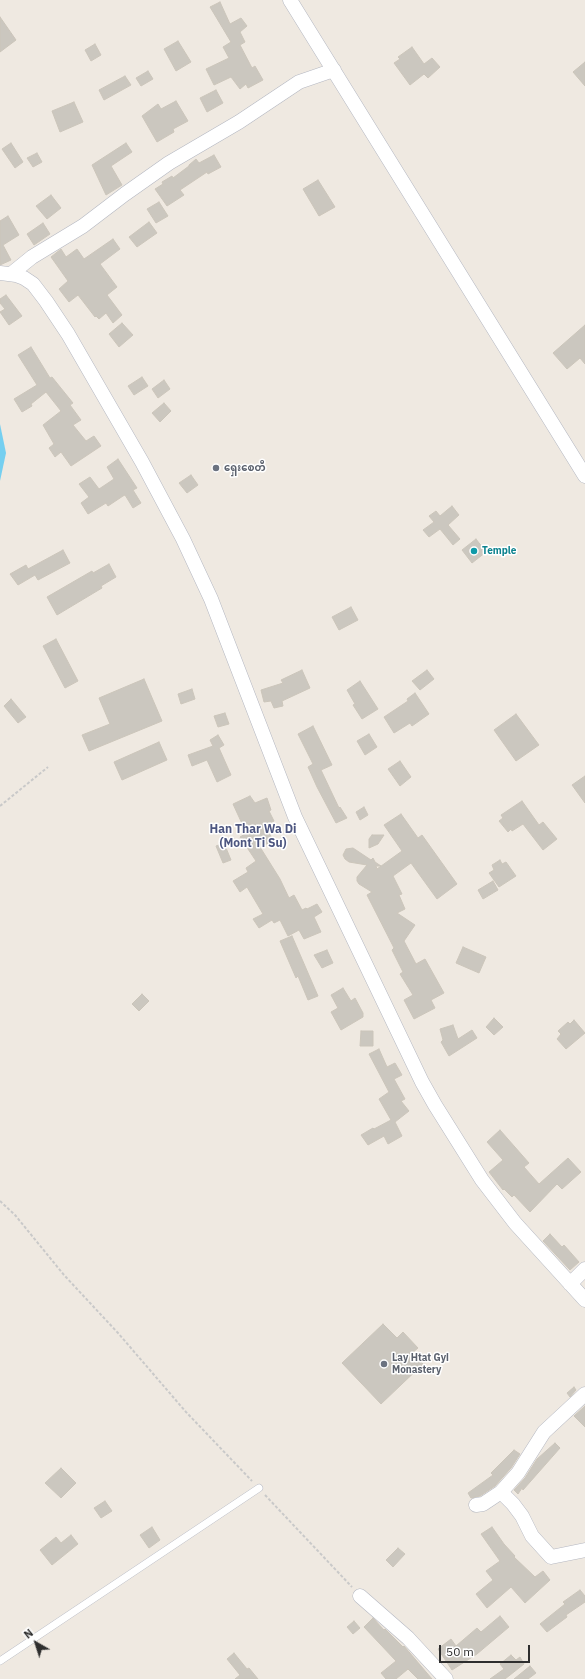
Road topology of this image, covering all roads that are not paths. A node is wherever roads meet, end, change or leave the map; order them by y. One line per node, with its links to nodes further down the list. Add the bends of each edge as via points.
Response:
1 (290, 0): 2 (street)
2 (334, 70): 3 (street, via 299,82 240,122 169,163 84,226); 4 (street)
3 (6, 274): 6 (street, via 24,278 33,284 61,323 142,462 183,539 211,599 295,817 422,1082 482,1180 515,1224)
4 (585, 476)
5 (585, 1270): 6 (street)
6 (570, 1284): 7 (street)
7 (585, 1300)
8 (585, 1394): 10 (street, via 544,1432 518,1473)
9 (259, 1488): 14 (lane)
10 (501, 1492): 11 (street); 12 (street, via 522,1516 532,1536 551,1557)
11 (476, 1505)
12 (585, 1550)
13 (360, 1596): 15 (street, via 408,1638)
14 (0, 1661)
15 (446, 1679)

